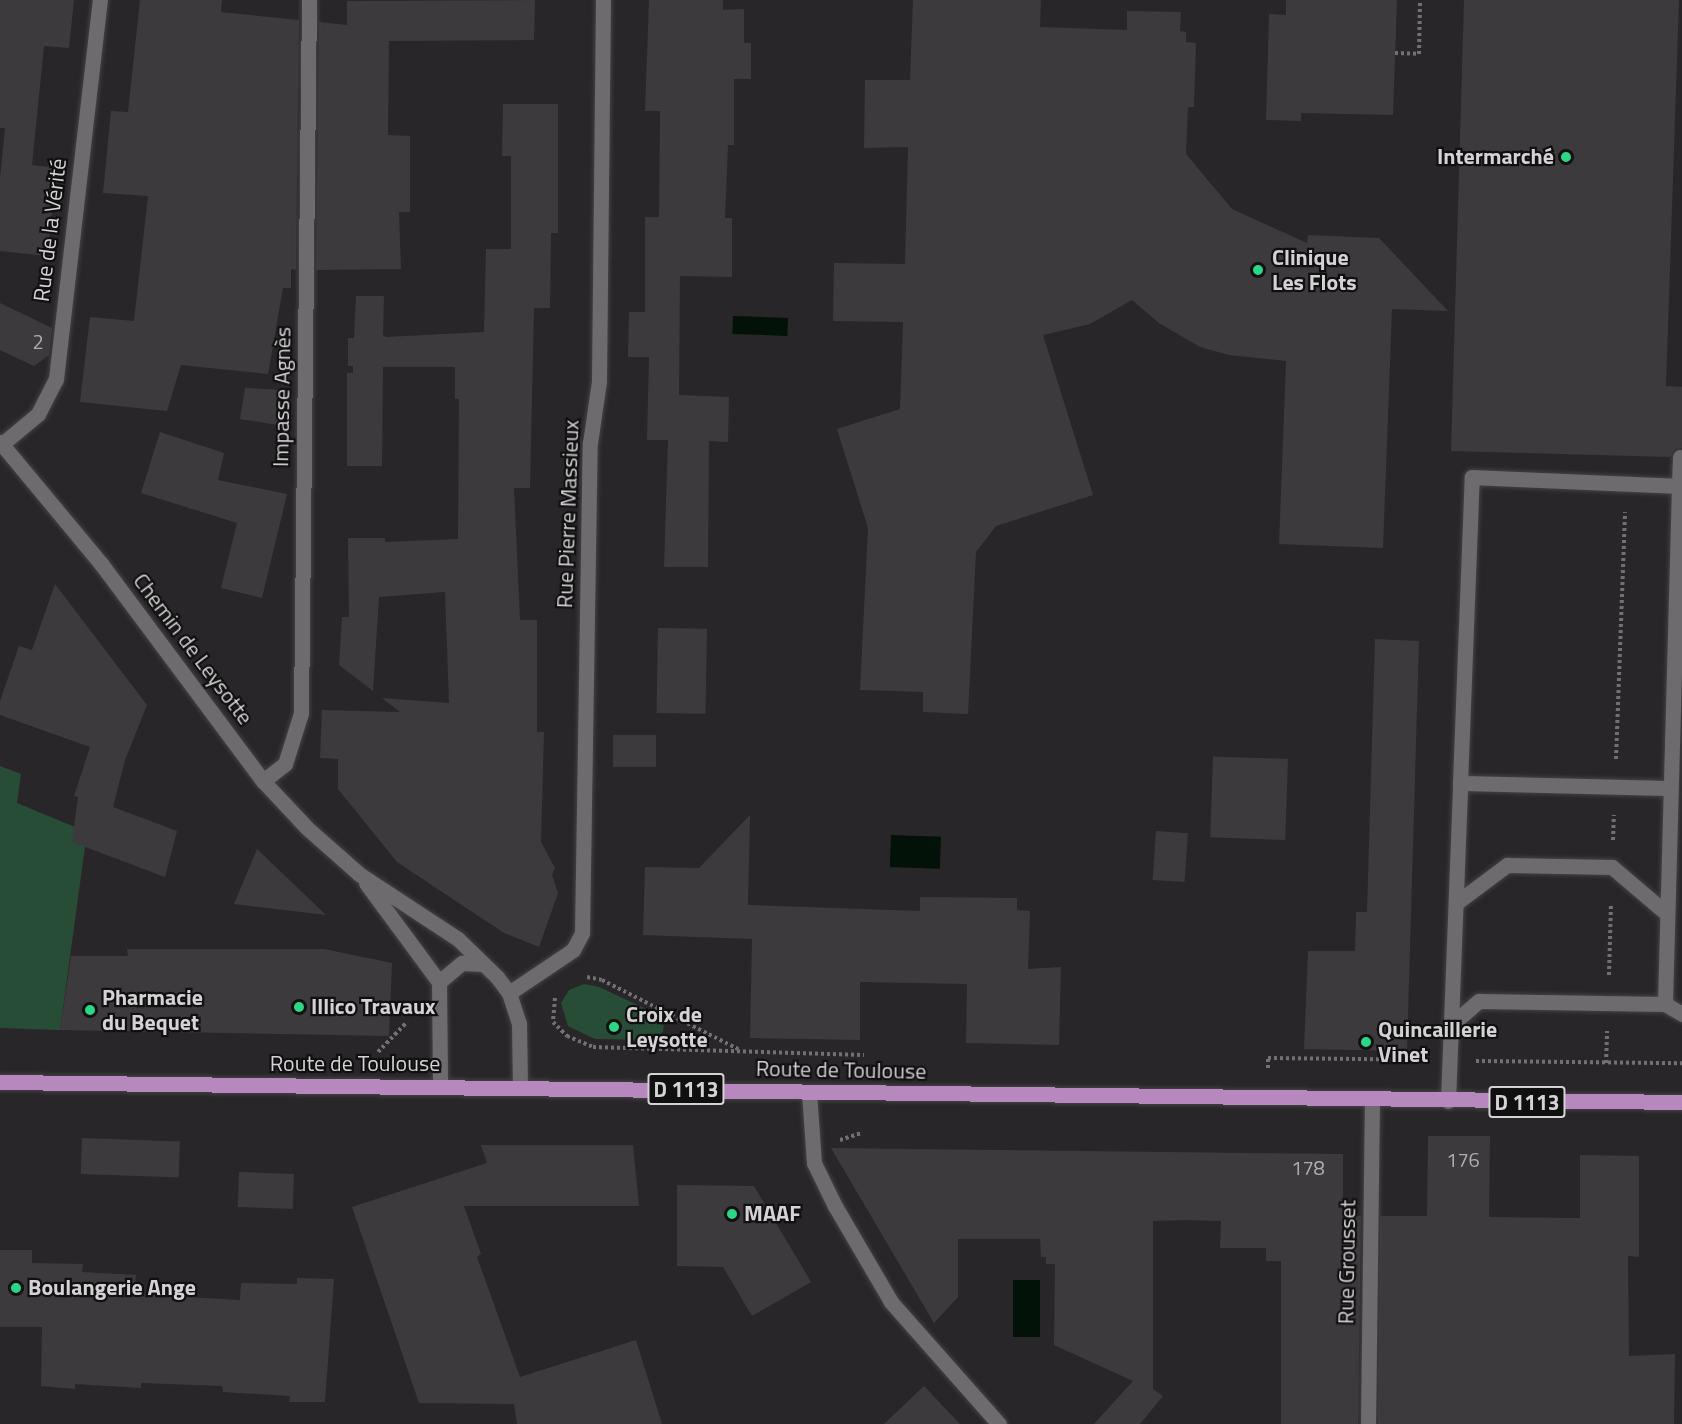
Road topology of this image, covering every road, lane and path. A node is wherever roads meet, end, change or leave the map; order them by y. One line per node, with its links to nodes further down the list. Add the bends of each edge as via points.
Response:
1 (100, 0): 6 (street, Rue de la Vérité, via 56,380 38,414)
2 (309, 0): 10 (street, Impasse Agnès, via 301,712 285,764)
3 (603, 0): 21 (street, Rue Pierre Massieux, via 599,381 590,443 582,933 573,950)
4 (1420, 0): 5 (path, via 1419,54)
5 (1395, 53)
6 (1, 443): 10 (street, Chemin de Leysotte, via 102,565)
7 (1680, 457): 9 (street)
8 (1605, 482): 9 (street); 11 (street, via 1472,477); 12 (path, via 1625,505)
9 (1678, 486): 13 (street)
10 (263, 781): 15 (street, Chemin de Leysotte, via 306,828)
11 (1460, 783): 12 (street); 16 (street)
12 (1615, 787): 13 (street); 14 (path)
13 (1670, 788): 17 (street)
14 (1612, 867): 16 (street, via 1507,865); 17 (street); 23 (path)
15 (359, 874): 18 (street, Chemin de Leysotte, via 458,939); 20 (street, Chemin de Leysotte)
16 (1456, 903): 27 (street)
17 (1666, 913): 24 (street)
18 (483, 964): 20 (street, via 462,963); 21 (street, Chemin de Leysotte)
19 (580, 978): 28 (path, via 602,980)
20 (439, 981): 33 (street)
21 (509, 993): 34 (street, Chemin de Leysotte, via 519,1023)
22 (556, 996): 28 (path, via 553,1022 567,1036 594,1047)
23 (1608, 1003): 24 (street); 27 (street, via 1479,1001); 31 (path)
24 (1665, 1004): 25 (street)
25 (1682, 1014)
26 (407, 1022): 29 (path)
27 (1451, 1025): 37 (street)
28 (738, 1049): 30 (path)
29 (378, 1052)
30 (864, 1054)
31 (1606, 1063)
32 (0, 1082): 33 (main road, Route de Toulouse / D 1113, via 324,1089)
33 (440, 1086): 34 (main road, Route de Toulouse / D 1113)
34 (520, 1086): 35 (main road, Route de Toulouse / D 1113)
35 (809, 1092): 36 (main road, Route de Toulouse / D 1113); 39 (street, via 814,1163 835,1206 891,1302)
36 (1372, 1100): 37 (main road, Route de Toulouse / D 1113); 40 (street, Rue Grousset)
37 (1448, 1101): 38 (main road, Route de Toulouse / D 1113)
38 (1682, 1102)
39 (999, 1424)
40 (1368, 1424)

